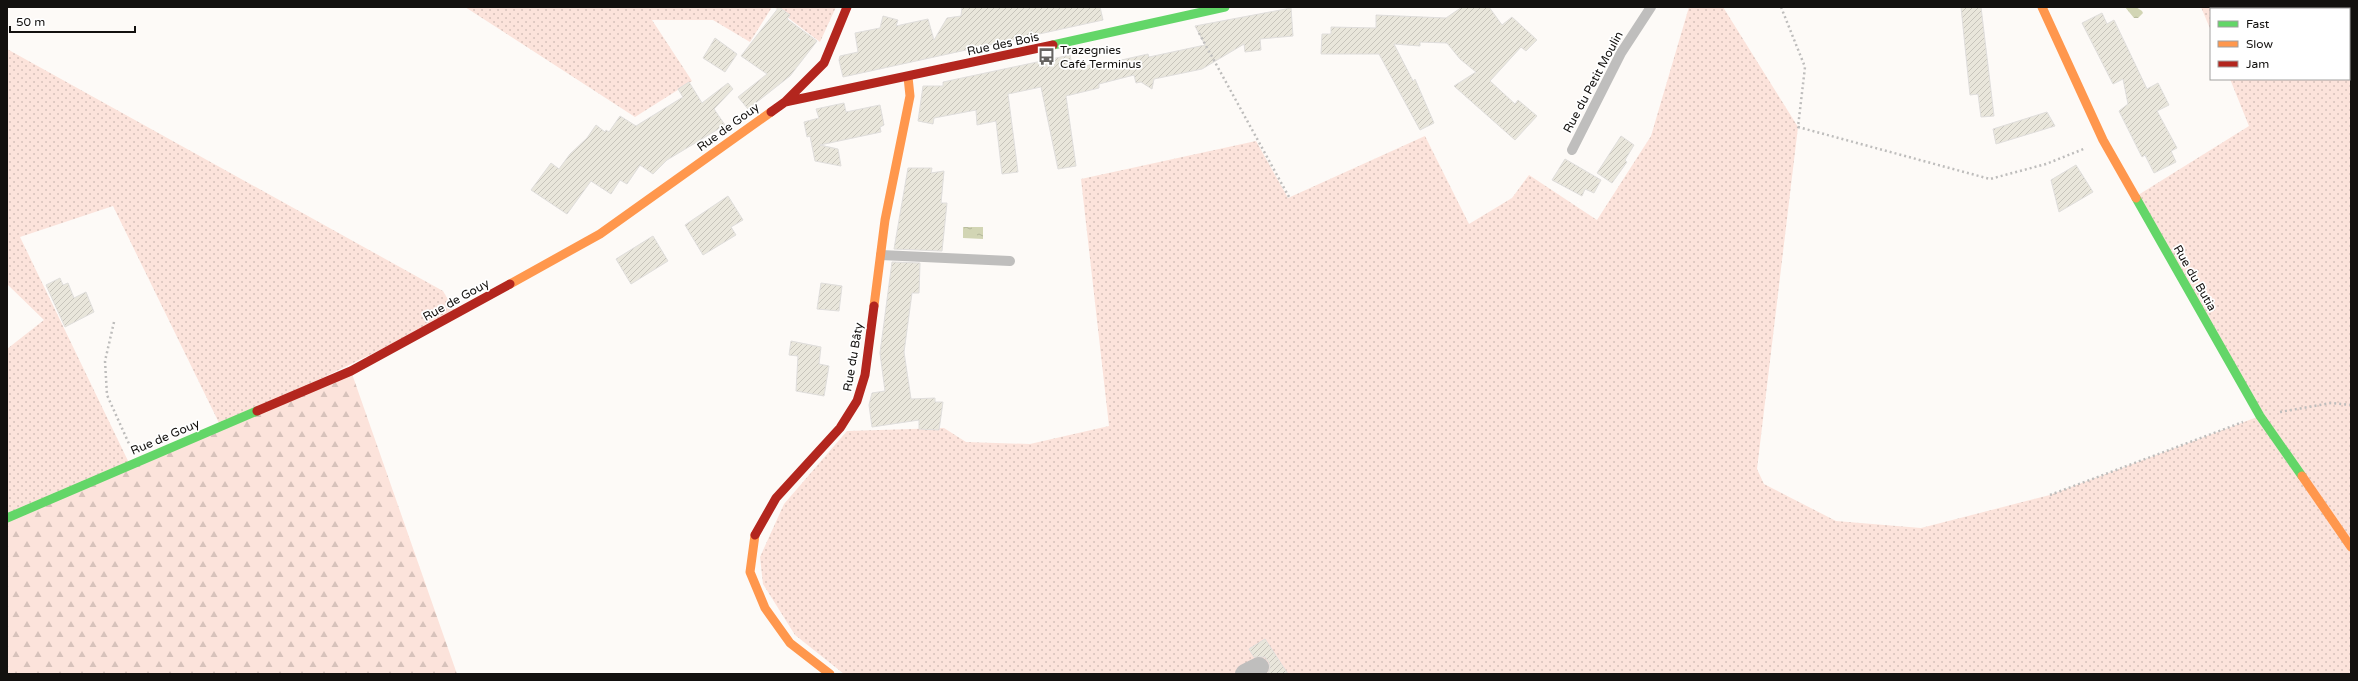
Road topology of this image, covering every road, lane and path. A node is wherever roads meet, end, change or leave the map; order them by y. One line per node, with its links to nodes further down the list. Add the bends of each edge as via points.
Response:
1 (847, 7): 8 (street, Rue de Gouy, via 824,63)
2 (1225, 7): 6 (street, Rue des Bois)
3 (1651, 7): 10 (lane, Rue du Petit Moulin, via 1621,53)
4 (1781, 7): 9 (path, via 1805,67 1798,127 1990,179 2077,153)
5 (2042, 7): 9 (street, Rue du Butia)
6 (1189, 14): 7 (street, Rue des Bois); 11 (path)
7 (908, 77): 8 (street, Rue des Bois); 12 (street, Rue du Bâty, via 910,96 885,220)
8 (785, 102): 17 (street, Rue de Gouy, via 600,234 351,371)
9 (2103, 140): 16 (street, Rue du Butia)
10 (1572, 150)
11 (1289, 197)
12 (881, 255): 13 (lane); 21 (street, Rue du Bâty, via 865,375 857,401 840,428 776,498 755,535 750,572 766,608 790,643)
13 (1010, 261)
14 (114, 322): 17 (path, via 105,361 107,395)
15 (2351, 404): 16 (path, via 2331,403)
16 (2260, 416): 18 (path); 20 (street, Rue du Butia)
17 (138, 462): 19 (street, Rue de Gouy)
18 (2050, 494)
19 (7, 518)
20 (2351, 547)
21 (830, 674)

